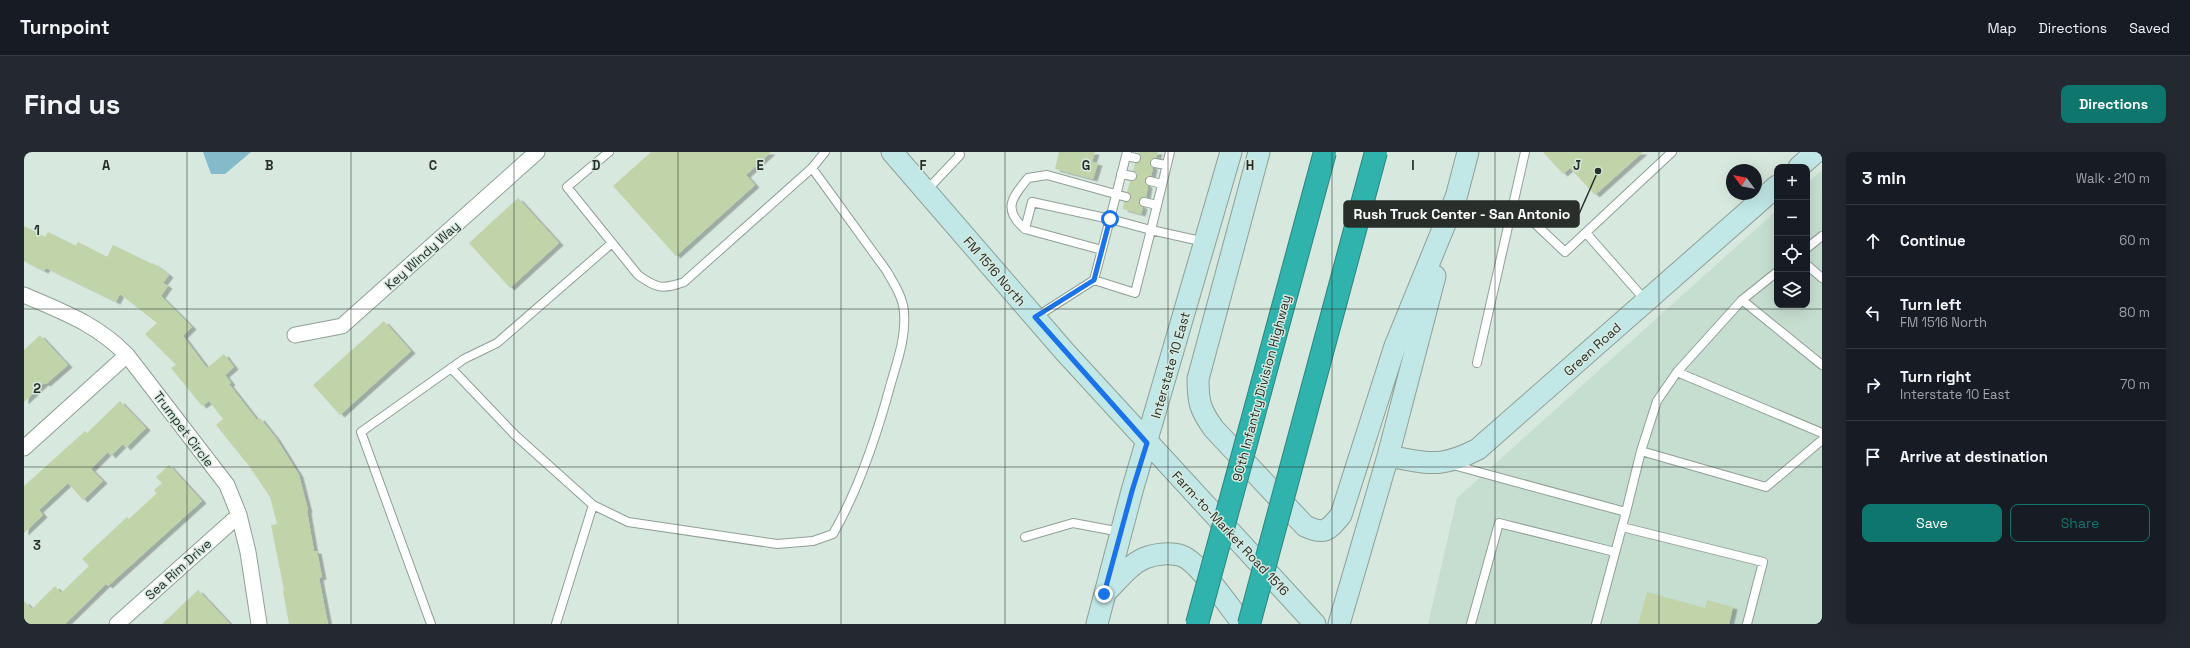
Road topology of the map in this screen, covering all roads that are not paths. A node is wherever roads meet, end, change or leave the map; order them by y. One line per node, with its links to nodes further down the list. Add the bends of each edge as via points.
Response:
1 (537, 152): 50 (street, Key Windy Way, via 342,326)
2 (609, 152): 39 (lane, via 567,187)
3 (825, 152): 20 (lane)
4 (892, 152): 26 (main road, FM 1516 North)
5 (959, 152): 26 (lane, via 960,155)
6 (1170, 152): 19 (lane)
7 (1232, 152): 38 (main road, Interstate 10 East)
8 (1259, 152): 28 (main road, via 1198,379 1198,399 1202,413 1214,429 1305,526 1318,532 1330,529 1341,515 1395,346)
9 (1325, 152): 76 (highway, 90th Infantry Division Highway, bridge)
10 (1376, 152): 78 (highway, bridge)
11 (1468, 152): 28 (main road)
12 (1525, 152): 31 (lane)
13 (1672, 152): 36 (lane)
14 (1816, 152): 18 (main road)
15 (1127, 154): 16 (lane); 21 (lane)
16 (1136, 158)
17 (1155, 163): 19 (lane)
18 (1802, 164)
19 (1166, 166): 24 (lane)
20 (812, 168): 39 (lane, via 679,284 662,288 652,285 638,275); 63 (lane, via 886,270 896,287 904,310 904,338 881,420 849,506 833,534 814,541 777,544 628,522)
21 (1121, 174): 22 (lane); 27 (lane)
22 (1132, 176)
23 (1150, 181): 24 (lane)
24 (1162, 184): 32 (lane)
25 (1774, 189): 48 (main road, Green Road)
26 (925, 192): 49 (main road, FM 1516 North)
27 (1116, 194): 29 (lane); 33 (lane); 34 (lane, via 1047,175 1028,178 1015,194 1010,206 1014,219)
28 (1456, 196): 61 (main road)
29 (1126, 197)
30 (1144, 202): 32 (lane)
31 (1513, 203): 36 (lane, via 1566,252); 52 (lane)
32 (1157, 205): 35 (lane)
33 (1110, 219): 34 (lane, via 1032,202); 35 (lane); 41 (lane)
34 (1025, 229): 41 (lane)
35 (1151, 230): 38 (lane); 45 (lane, via 1135,293)
36 (1586, 233): 48 (lane)
37 (1822, 236): 40 (lane)
38 (1206, 242): 58 (main road, Interstate 10 East)
39 (612, 243): 54 (lane, via 497,343)
40 (1810, 246)
41 (1102, 250): 45 (lane)
42 (1810, 268): 44 (lane)
43 (1774, 274): 47 (lane)
44 (1822, 278)
45 (1094, 280): 49 (lane)
46 (24, 296): 51 (street, Trumpet Circle, via 78,319 108,336)
47 (1742, 300): 53 (lane); 55 (lane)
48 (1646, 301): 62 (main road, Green Road, via 1496,436 1478,449)
49 (1035, 317): 58 (main road, FM 1516 North)
50 (295, 335)
51 (127, 355): 59 (street); 65 (street, Trumpet Circle, via 227,485)
52 (1477, 363)
53 (1822, 365)
54 (451, 368): 63 (lane, via 515,435); 73 (lane, via 361,432)
55 (1678, 372): 56 (lane); 60 (lane, via 1657,401)
56 (1822, 433)
57 (1822, 440): 60 (lane, via 1766,487)
58 (1147, 443): 67 (main road, Interstate 10 East); 79 (main road, Farm-to-Market Road 1516)
59 (24, 448)
60 (1641, 451): 64 (lane)
61 (1388, 456): 62 (main road, Green Road, via 1431,464); 80 (main road)
62 (1447, 463): 64 (lane)
63 (593, 504): 74 (lane)
64 (1626, 512): 66 (lane)
65 (239, 515): 71 (street, Sea Rim Drive); 72 (street, Trumpet Circle, via 248,552)
66 (1622, 527): 69 (lane); 83 (lane, via 1763,562)
67 (1121, 532): 68 (lane, via 1073,523); 70 (main road, Interstate 10 East)
68 (1025, 537)
69 (1615, 552): 81 (lane, via 1499,523); 82 (lane)
70 (1104, 594): 75 (main road, Interstate 10 East); 77 (main road, via 1130,568 1145,558 1163,554 1181,556 1194,564)
71 (117, 624)
72 (259, 624)
73 (432, 624)
74 (556, 624)
75 (1096, 624)
76 (1197, 624)
77 (1243, 624)
78 (1249, 624)
79 (1315, 624)
80 (1339, 624)
81 (1471, 624)
82 (1596, 624)
83 (1747, 624)

